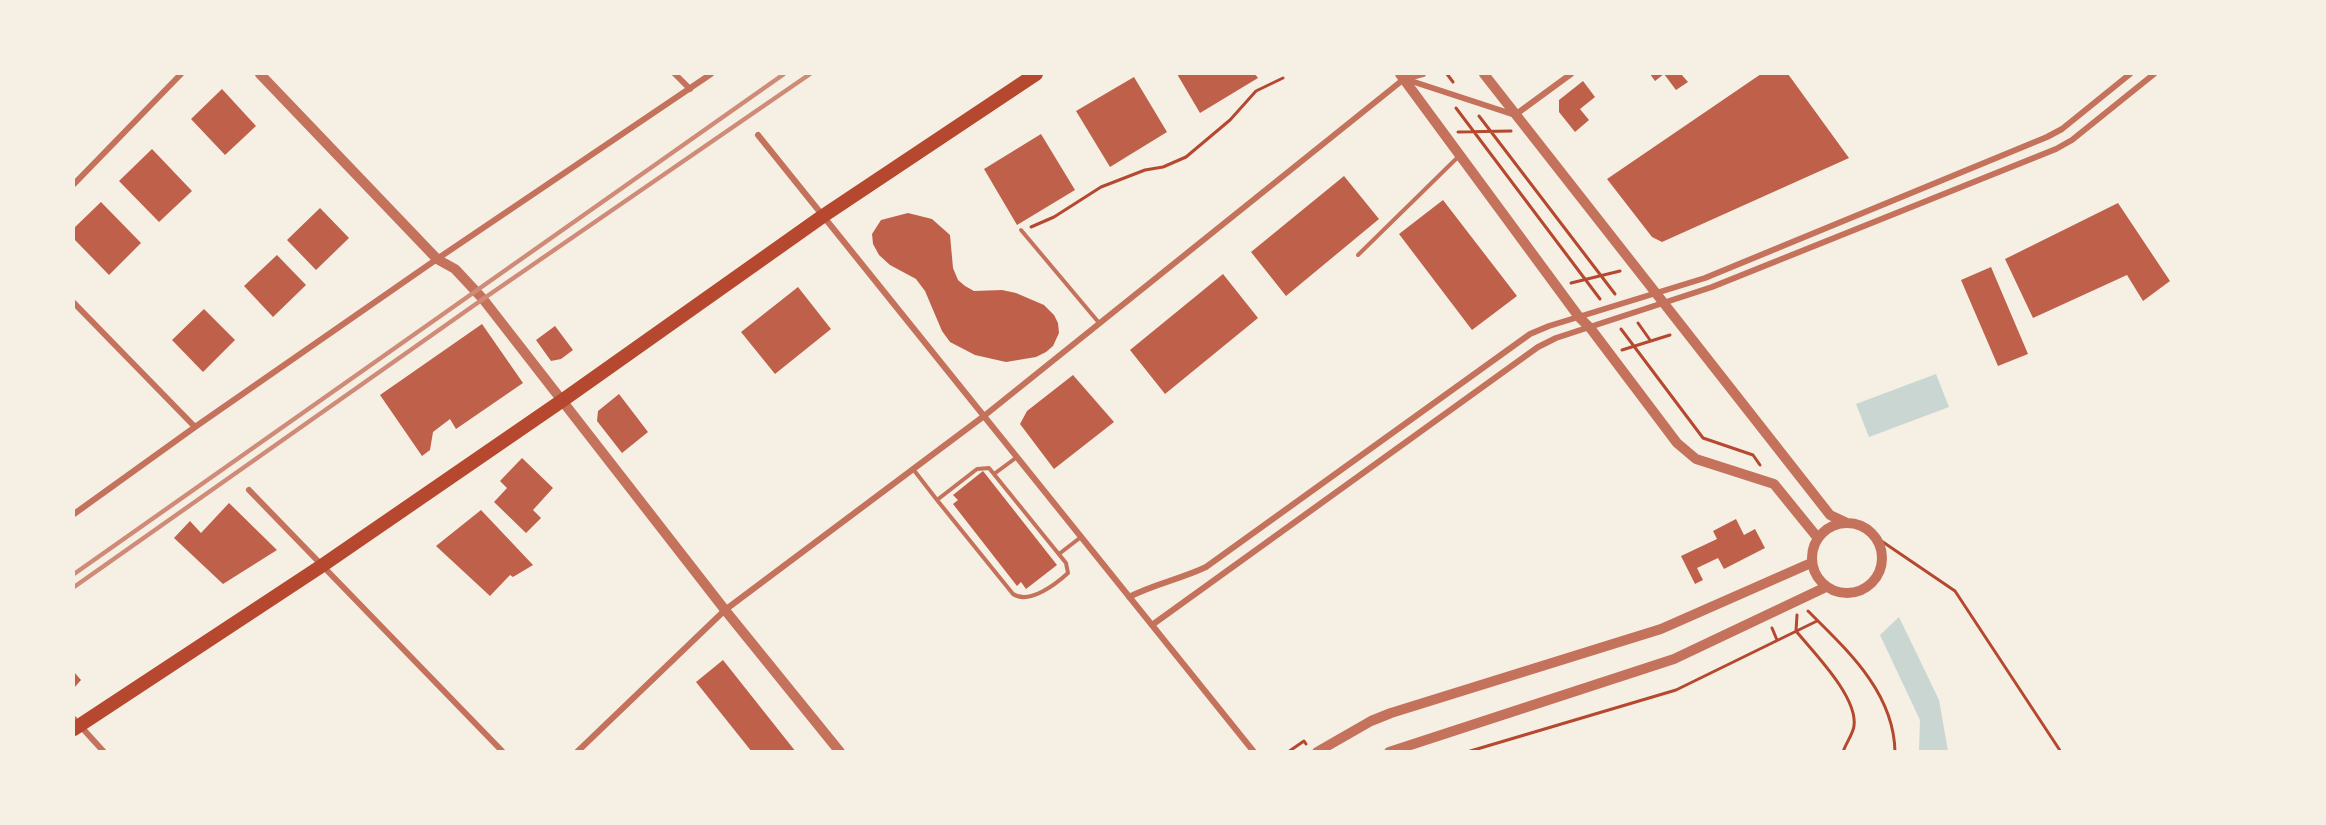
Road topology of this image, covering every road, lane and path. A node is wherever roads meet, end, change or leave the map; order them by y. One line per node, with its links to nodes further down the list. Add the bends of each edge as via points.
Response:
1 (181, 74): 24 (street)
2 (260, 74): 28 (street)
3 (675, 74): 14 (street)
4 (711, 74): 14 (street)
5 (1036, 74): 25 (main road)
6 (1423, 74): 12 (street)
7 (1447, 74): 16 (path)
8 (1484, 74): 17 (street)
9 (1571, 74): 17 (street)
10 (2130, 74): 33 (street, via 2047,137)
11 (2154, 74): 33 (street, via 2056,149 1724,283)
12 (1402, 76): 15 (street); 21 (street); 40 (street)
13 (1283, 78): 26 (path, via 1256,91 1230,120 1186,157 1101,187 1054,217)
14 (690, 89): 28 (street)
15 (1443, 92): 16 (street); 19 (path)
16 (1467, 99): 17 (street); 18 (path)
17 (1515, 116): 20 (street)
18 (1490, 130): 19 (path); 20 (path); 30 (path)
19 (1473, 131): 21 (path); 31 (path)
20 (1528, 131): 29 (street)
21 (1444, 132): 23 (street)
22 (758, 135): 25 (street)
23 (1461, 155): 27 (lane); 32 (street)
24 (74, 184)
25 (823, 216): 46 (main road); 47 (street)
26 (1021, 230): 40 (lane)
27 (1358, 255)
28 (437, 259): 46 (street, via 455,268 483,299); 48 (street)
29 (1636, 267): 30 (path); 33 (street)
30 (1601, 275): 31 (path); 35 (path)
31 (1585, 279): 32 (path); 36 (path)
32 (1558, 287): 38 (street)
33 (1661, 298): 35 (street); 37 (street); 42 (street)
34 (74, 303): 48 (street)
35 (1623, 304): 36 (street)
36 (1606, 309): 38 (street)
37 (1631, 314): 39 (street); 43 (path)
38 (1579, 317): 41 (street); 64 (street, via 1530,334 1206,567)
39 (1615, 320): 41 (street); 44 (path)
40 (1100, 324): 47 (street)
41 (1591, 328): 45 (street); 68 (street, via 1538,347)
42 (1687, 331): 43 (path); 56 (street, via 1830,515)
43 (1650, 340): 44 (path)
44 (1634, 346): 45 (path); 52 (path, via 1703,438 1753,455)
45 (1609, 353): 52 (street, via 1677,443 1696,459)
46 (563, 400): 62 (main road); 66 (street)
47 (984, 416): 49 (street); 50 (street)
48 (195, 427): 55 (street)
49 (1017, 457): 51 (lane); 57 (street)
50 (913, 469): 54 (lane); 66 (street)
51 (994, 474): 54 (lane, via 981,467); 60 (lane)
52 (1774, 484): 58 (street)
53 (249, 490): 62 (street)
54 (937, 500): 60 (lane, via 1017,597 1028,598 1068,573)
55 (74, 514)
56 (1845, 522): 58 (street, via 1834,524); 59 (street, via 1858,523)
57 (1081, 537): 60 (lane); 64 (street)
58 (1817, 537): 61 (street)
59 (1877, 538): 63 (street, via 1882,562 1871,584 1849,593); 82 (path, via 1955,591)
60 (1059, 554)
61 (1811, 563): 63 (street); 71 (street, via 1661,629 1391,713)
62 (323, 565): 70 (main road); 73 (street)
63 (1826, 587): 65 (street)
64 (1129, 597): 68 (street)
65 (1798, 602): 67 (path); 69 (path); 78 (street, via 1674,660)
66 (725, 610): 74 (street); 75 (street)
67 (1817, 621): 69 (path); 81 (path, via 1867,673 1889,716)
68 (1152, 625): 76 (street)
69 (1796, 631): 79 (path, via 1676,690); 80 (path, via 1847,696 1854,712 1854,727)
70 (76, 725): 72 (street)
71 (1312, 749): 77 (path, via 1304,741)
72 (104, 752)
73 (503, 752)
74 (578, 752)
75 (840, 752)
76 (1254, 752)
77 (1288, 752)
78 (1389, 752)
79 (1467, 752)
80 (1843, 752)
81 (1895, 752)
82 (2061, 752)

